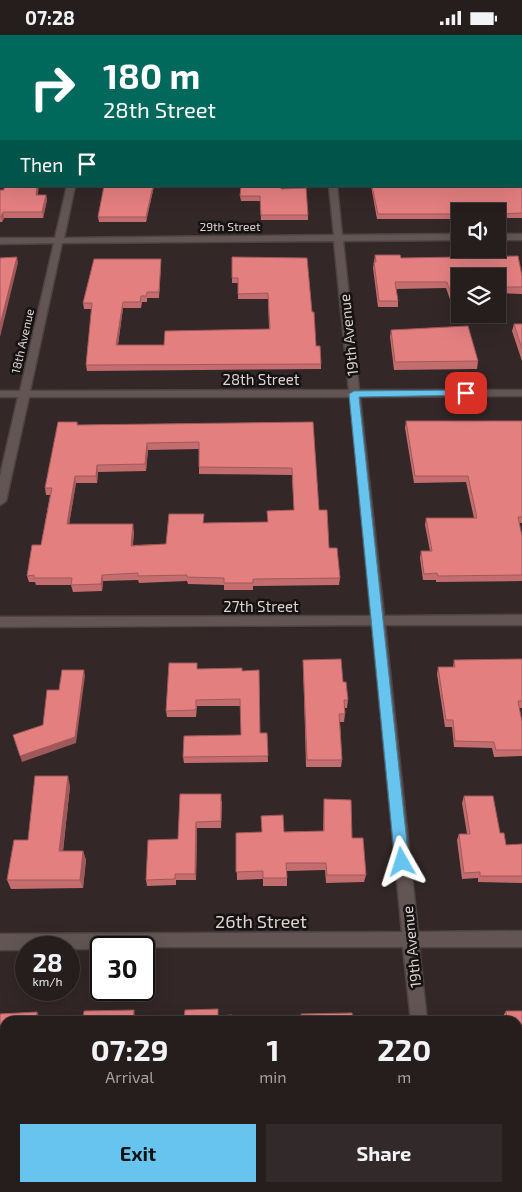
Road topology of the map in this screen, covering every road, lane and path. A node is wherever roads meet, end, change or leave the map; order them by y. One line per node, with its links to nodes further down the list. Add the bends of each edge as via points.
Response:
1 (71, 187): 7 (street, 18th Avenue)
2 (333, 187): 6 (street, 19th Avenue)
3 (451, 237): 6 (street, 29th Street)
4 (506, 237): 5 (street)
5 (522, 237)
6 (338, 238): 7 (street, 29th Street); 12 (street, 19th Avenue)
7 (59, 239): 8 (street, 29th Street); 11 (street, 18th Avenue)
8 (0, 241)
9 (522, 393): 12 (street, 28th Street)
10 (0, 394): 11 (street, 28th Street)
11 (23, 394): 12 (street, 28th Street); 13 (street, 18th Avenue)
12 (354, 394): 16 (street, 19th Avenue)
13 (0, 501)
14 (522, 620): 16 (street, 27th Street)
15 (0, 622): 16 (street, 27th Street)
16 (378, 622): 18 (street, 19th Avenue)
17 (522, 939): 18 (street, 26th Street)
18 (410, 940): 19 (street, 26th Street); 20 (street, 19th Avenue)
19 (0, 943)
20 (418, 1016)

